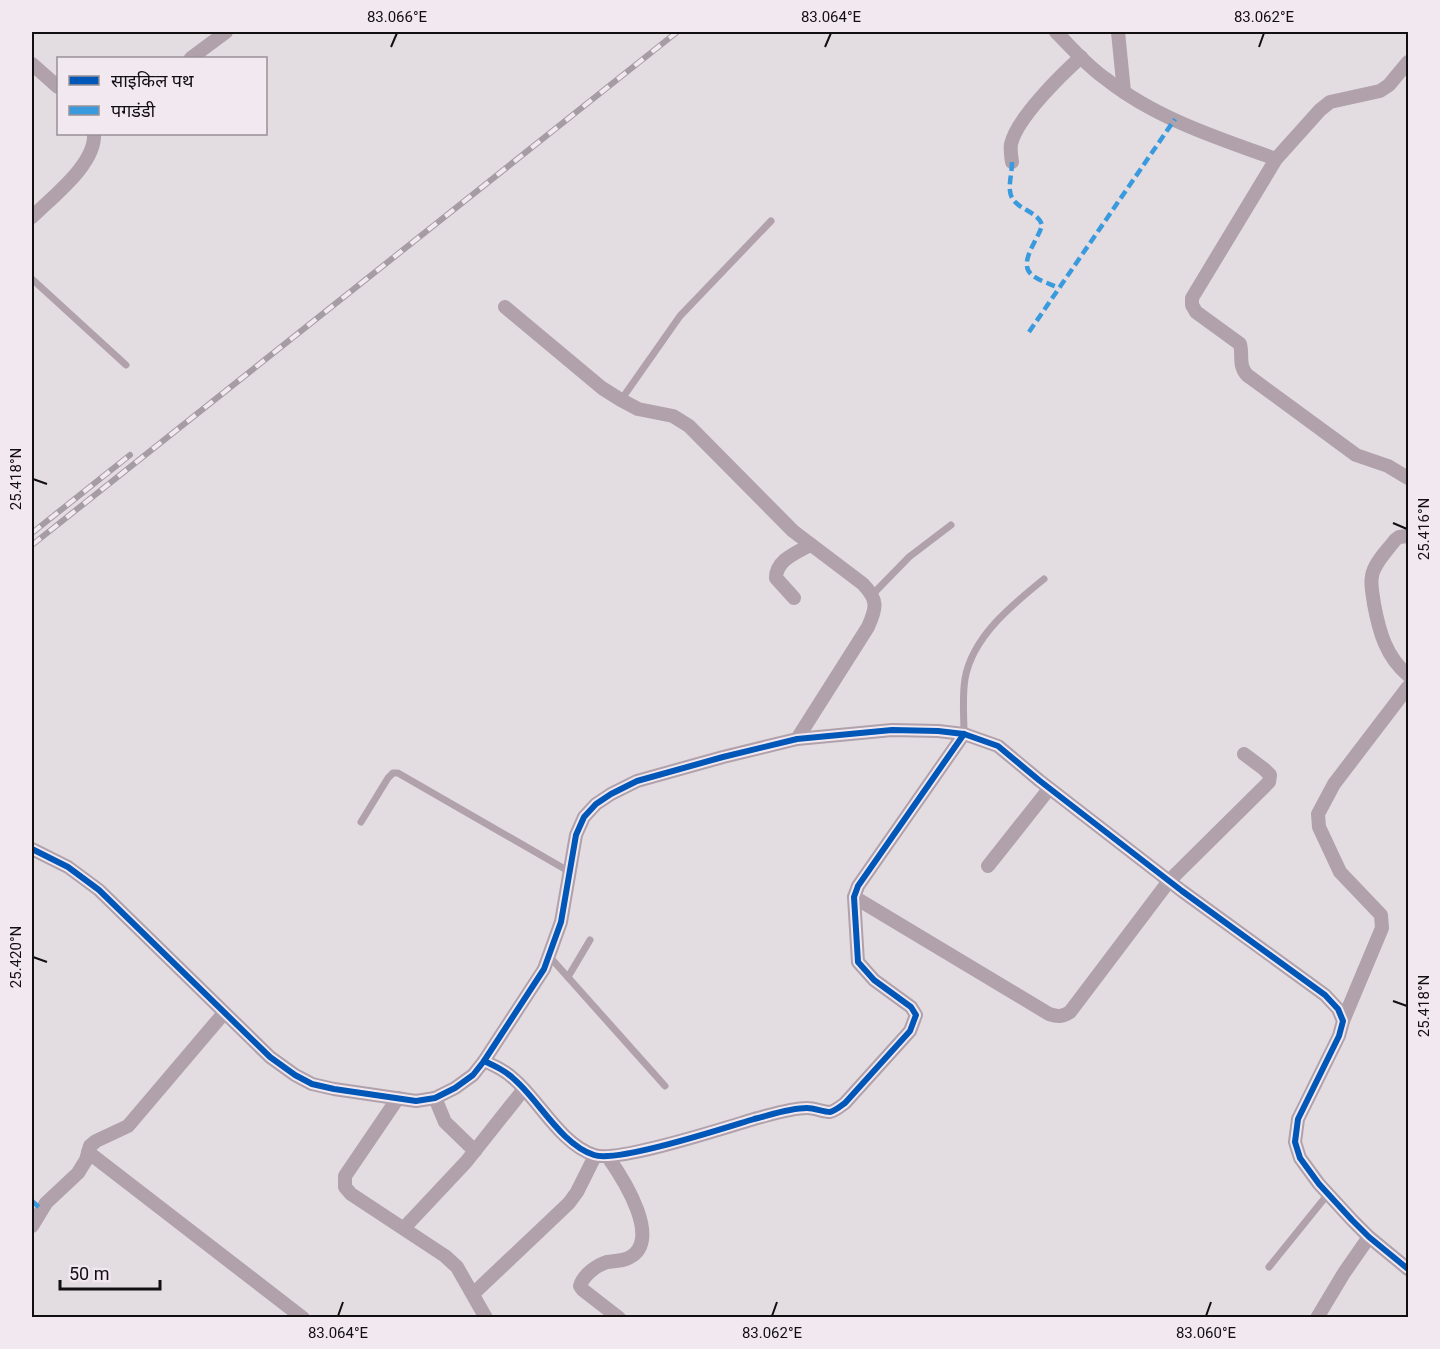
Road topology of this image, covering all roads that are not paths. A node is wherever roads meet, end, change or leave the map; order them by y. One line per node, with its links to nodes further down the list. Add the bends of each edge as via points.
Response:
1 (226, 32): 4 (street)
2 (1056, 32): 5 (street)
3 (1118, 32): 10 (street)
4 (192, 57)
5 (1081, 57): 10 (street); 13 (street, via 1054,82 1017,131 1010,150)
6 (1408, 62): 8 (street)
7 (32, 64): 9 (street)
8 (1403, 79): 12 (street, via 1380,91 1330,102)
9 (57, 86)
10 (1124, 92): 12 (street, via 1194,129)
11 (96, 135): 14 (street, via 82,167)
12 (1276, 159): 20 (street, via 1194,291 1192,305 1240,344 1242,370 1247,375 1356,455)
13 (1012, 162)
14 (32, 217)
15 (771, 221): 19 (lane, via 680,316)
16 (32, 279): 18 (lane)
17 (505, 307): 19 (street)
18 (126, 365)
19 (621, 400): 23 (street, via 638,409 673,416 689,426)
20 (1408, 478)
21 (951, 525): 25 (lane, via 909,556)
22 (1408, 536): 27 (street, via 1395,540 1374,568 1371,580 1383,641)
23 (810, 545): 25 (street); 26 (street, via 780,563 776,571 776,578)
24 (1044, 579): 29 (lane, via 1002,615 969,663 964,687)
25 (873, 594): 30 (street, via 876,603 868,627)
26 (794, 598)
27 (1408, 675)
28 (1408, 687): 43 (street, via 1334,784 1318,814 1319,827 1340,872 1376,909 1382,921)
29 (964, 734): 30 (street, via 892,730); 32 (street, via 998,746); 38 (street, via 863,877)
30 (797, 739): 36 (street, via 637,781 610,794 584,817 576,835)
31 (1244, 754): 37 (street, via 1270,775 1269,782)
32 (1050, 789): 35 (street); 37 (street)
33 (361, 822): 36 (lane, via 388,778 398,773)
34 (32, 849): 42 (street, via 68,867 99,890)
35 (988, 866)
36 (570, 872): 40 (street, via 561,922)
37 (1169, 882): 38 (street, via 1070,1012 1057,1017); 43 (street, via 1325,995)
38 (854, 897): 51 (street, via 858,962 916,1015 910,1031 845,1103 829,1112 807,1108 761,1117 663,1146)
39 (590, 940): 41 (lane)
40 (549, 956): 41 (lane); 44 (street)
41 (568, 977): 45 (lane)
42 (224, 1013): 47 (street, via 270,1057 312,1084); 50 (street, via 135,1119 96,1141)
43 (1344, 1021): 52 (street, via 1298,1119 1295,1142 1300,1158)
44 (484, 1061): 46 (street, via 501,1069); 48 (street, via 464,1082)
45 (665, 1086)
46 (524, 1089): 49 (street); 51 (street, via 567,1136 582,1149)
47 (398, 1098): 48 (street); 54 (street, via 345,1176 345,1187)
48 (435, 1098): 49 (street, via 446,1122)
49 (475, 1151): 54 (street)
50 (88, 1152): 53 (street, via 78,1173 41,1209); 59 (street)
51 (601, 1156): 58 (street, via 569,1203); 61 (street, via 632,1194 643,1235 627,1259 599,1265 583,1278 580,1286)
52 (1328, 1194): 55 (street); 56 (lane)
53 (32, 1226)
54 (404, 1228): 58 (street, via 457,1267)
55 (1369, 1237): 57 (street); 62 (street)
56 (1269, 1267)
57 (1408, 1269)
58 (473, 1294): 60 (street)
59 (303, 1317)
60 (486, 1317)
61 (620, 1317)
62 (1317, 1317)

